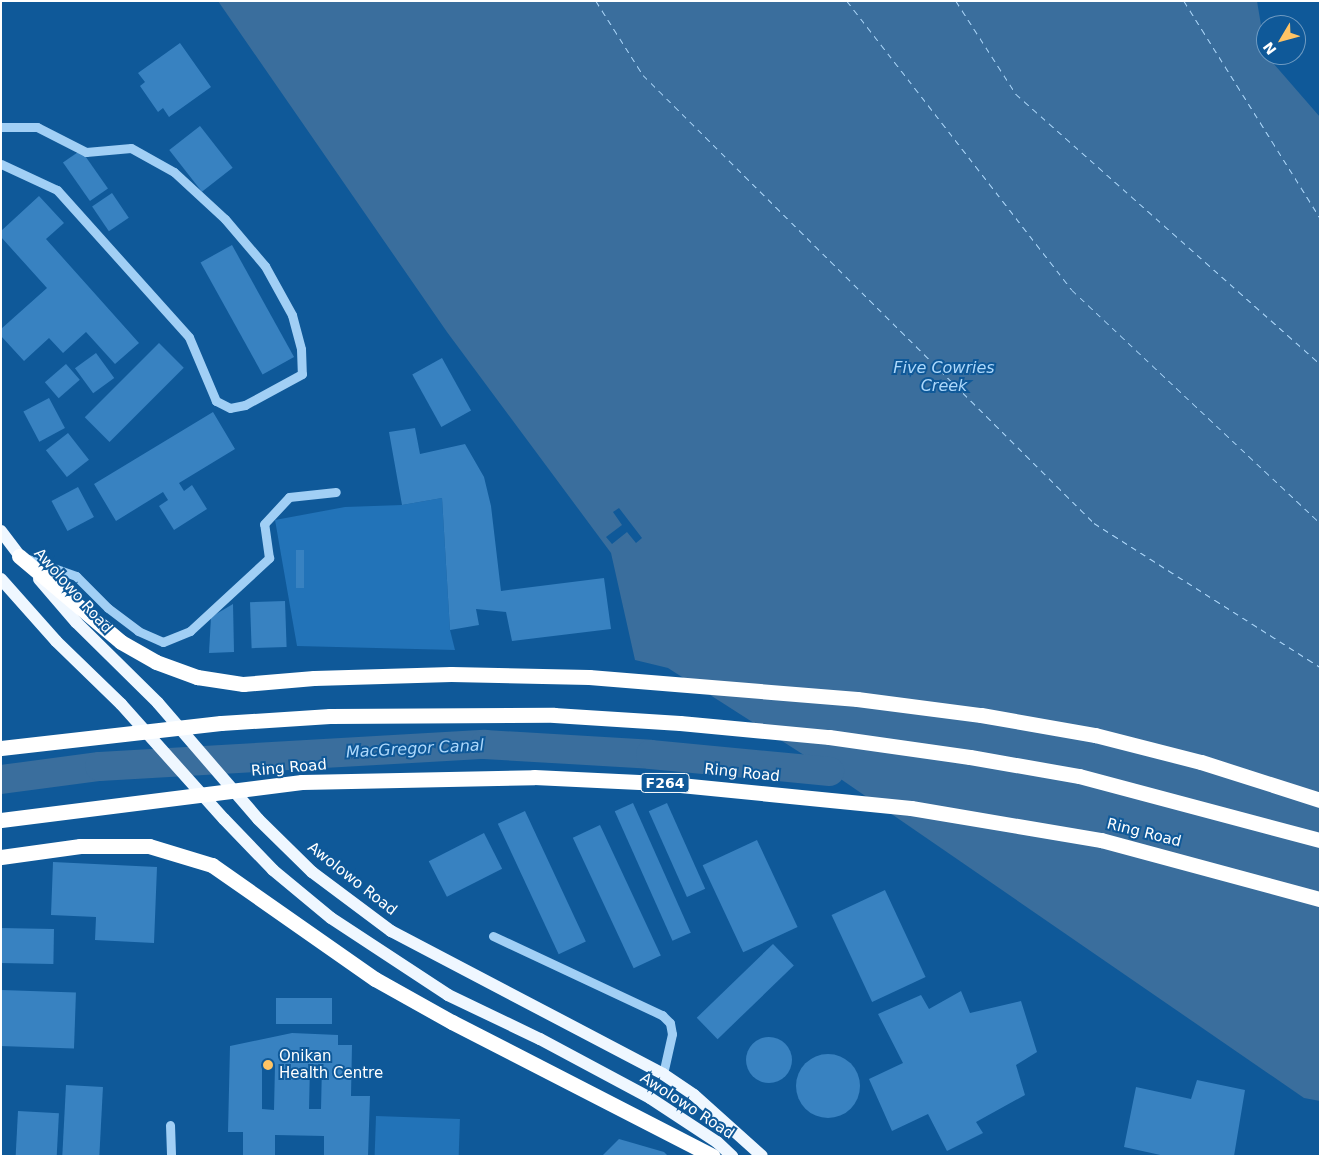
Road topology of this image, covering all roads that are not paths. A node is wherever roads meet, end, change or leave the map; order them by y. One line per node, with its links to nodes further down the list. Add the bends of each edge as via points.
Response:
1 (1, 127): 2 (lane, via 37,128 86,152 131,148 174,172 224,219 265,266 292,315 301,348 302,374 246,405 230,408 216,401 189,337 64,197 57,190)
2 (1, 164)
3 (336, 492): 5 (lane, via 289,498 264,524 269,558 190,631 163,642 138,631 108,608 76,576)
4 (1, 531): 5 (main road, Awolowo Road)
5 (19, 556): 8 (highway, via 79,610 121,642 156,662 196,677 243,684 314,678 451,674 589,677 857,699 981,715 1095,735 1201,762); 14 (main road, Awolowo Road, bridge, via 76,622 158,703 258,819 312,872 391,931)
6 (1, 579): 18 (main road, Awolowo Road, bridge, via 273,870 331,918 399,966 448,995 540,1039 650,1098 717,1142)
7 (1, 748): 10 (highway, bridge, via 222,723 330,716 554,714 670,722 839,739 1079,776)
8 (1320, 800)
9 (1, 820): 12 (highway, Ring Road / F264, bridge, via 302,782 534,777 660,783 911,808 1092,838)
10 (1320, 840)
11 (1, 857): 17 (highway, via 80,846 149,846 212,865 375,978 452,1022)
12 (1320, 899)
13 (493, 936): 14 (lane, via 662,1016 670,1024 672,1034)
14 (663, 1074): 19 (main road, Awolowo Road, via 694,1095)
15 (170, 1125): 16 (lane)
16 (171, 1156)
17 (714, 1156)
18 (732, 1156)
19 (762, 1156)

